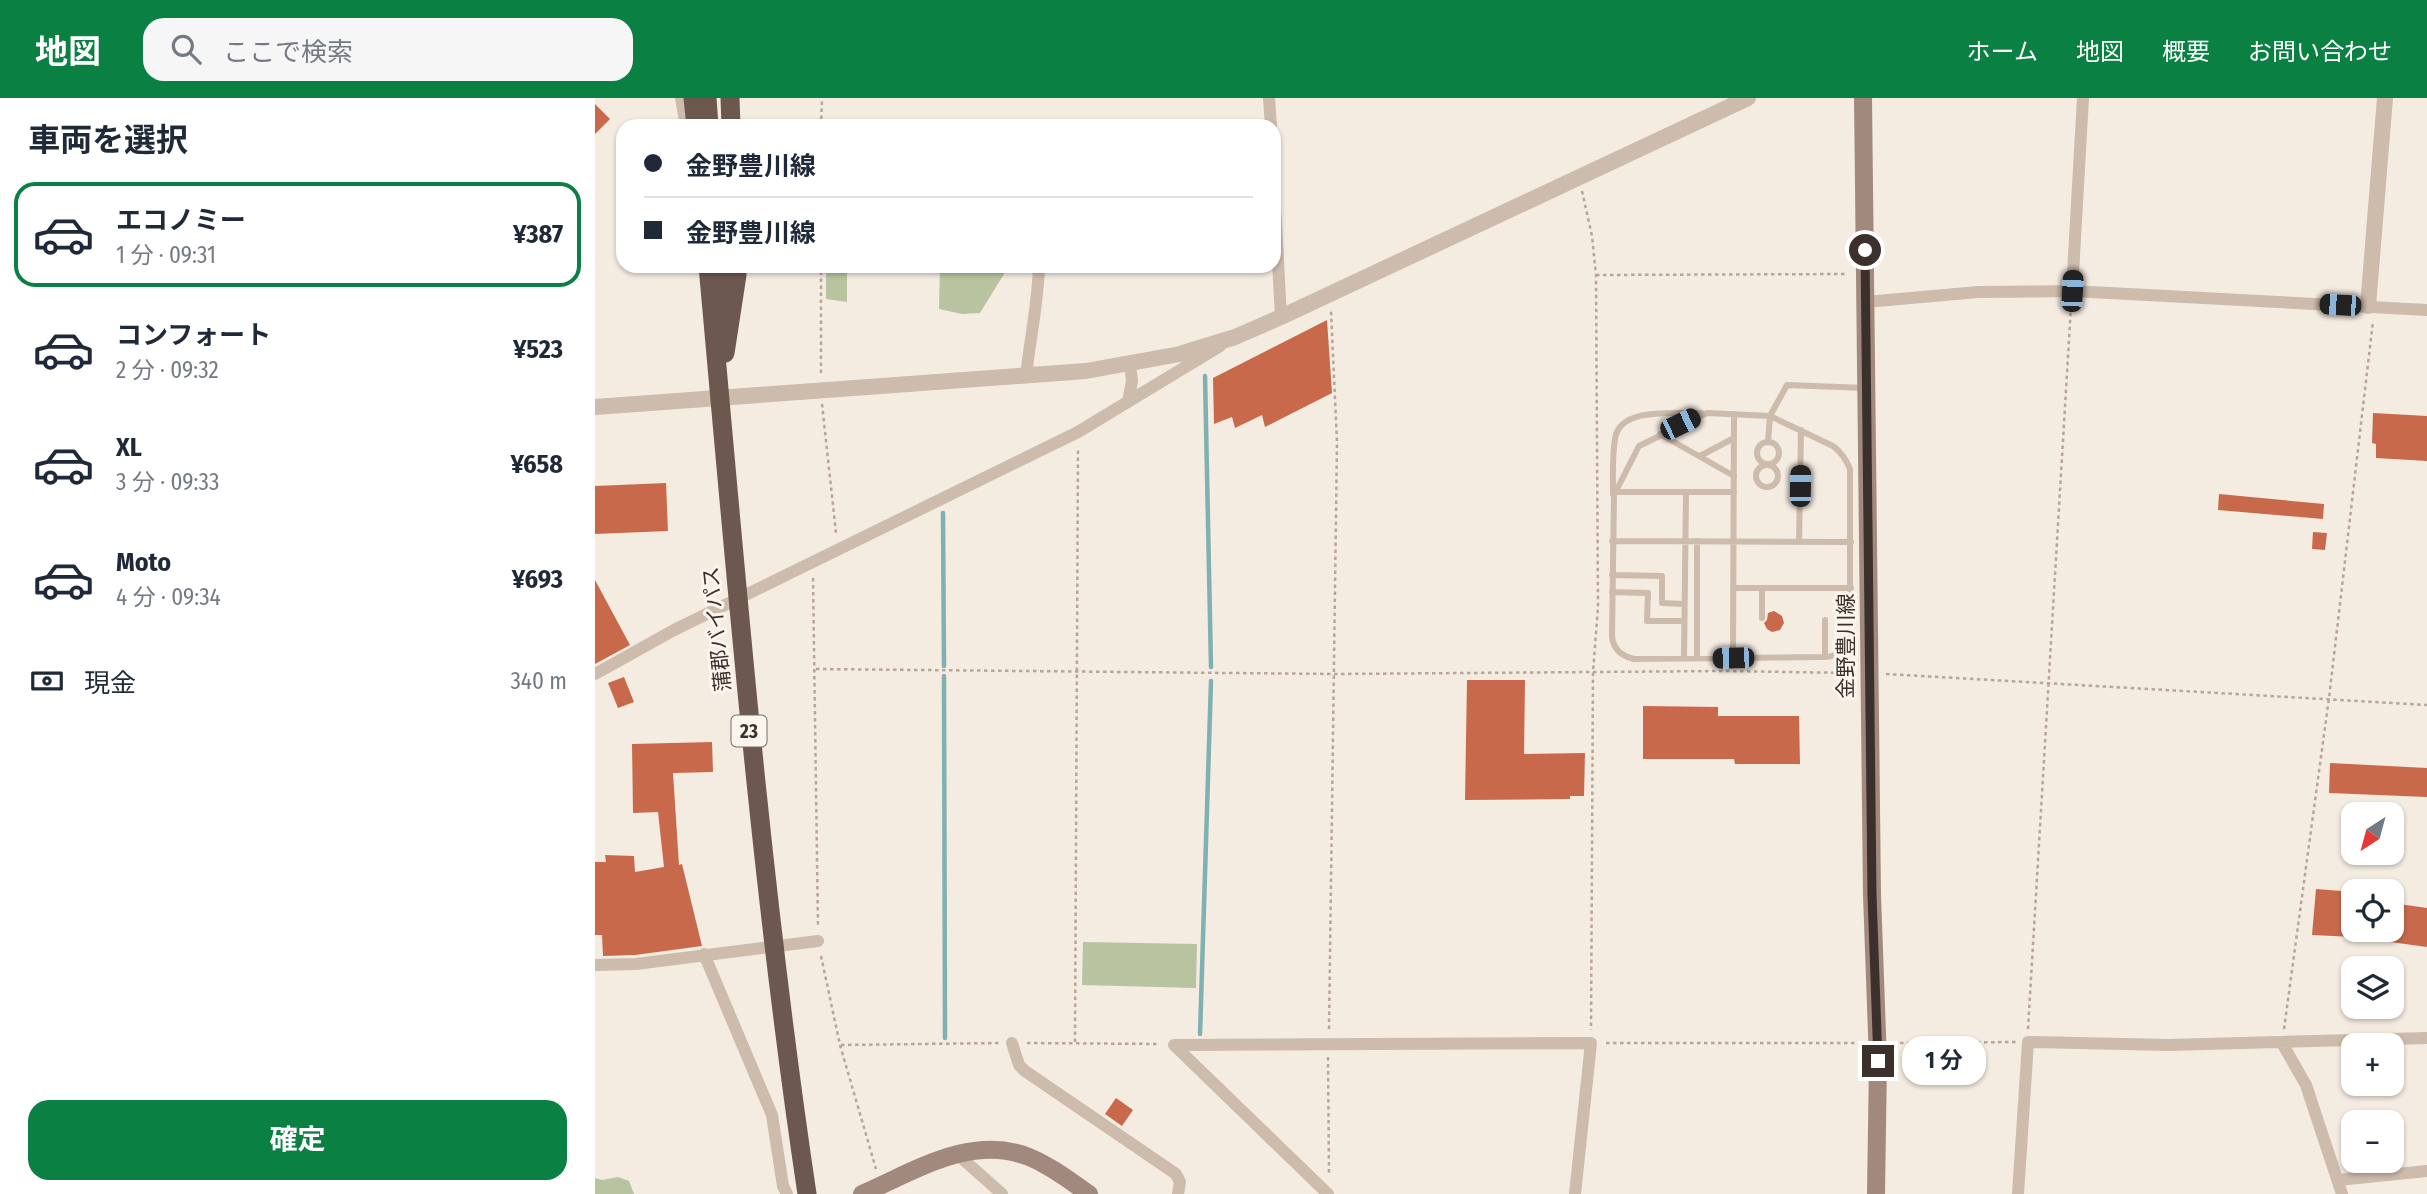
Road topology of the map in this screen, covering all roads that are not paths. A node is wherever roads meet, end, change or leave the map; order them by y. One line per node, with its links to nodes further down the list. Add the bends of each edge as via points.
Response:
1 (681, 98): 10 (street)
2 (694, 98): 11 (highway)
3 (708, 98): 12 (highway)
4 (730, 98): 13 (highway)
5 (1269, 98): 14 (street)
6 (1748, 98): 24 (street)
7 (1863, 98): 21 (main road, 金野豊川線)
8 (2083, 98): 20 (street)
9 (2385, 98): 22 (street)
10 (685, 119)
11 (696, 119)
12 (709, 119)
13 (731, 119)
14 (1270, 119)
15 (709, 273): 76 (highway, 蒲郡バイパス / 23, bridge, via 757,805)
16 (719, 273): 26 (highway, 蒲郡バイパス / 23)
17 (736, 273): 26 (highway)
18 (1039, 273): 28 (street)
19 (1279, 273): 24 (street)
20 (2072, 291): 21 (street, via 1978,292); 22 (street)
21 (1866, 302): 29 (main road, 金野豊川線)
22 (2368, 306): 23 (street)
23 (2427, 310)
24 (1281, 317): 25 (street)
25 (1235, 337): 27 (street); 30 (street)
26 (725, 353): 77 (highway, 蒲郡バイパス / 23, bridge, via 738,551)
27 (1130, 365): 28 (street); 30 (street)
28 (1026, 376): 31 (street)
29 (1867, 388): 34 (lane, via 1787,385); 84 (main road, 金野豊川線)
30 (1128, 402): 64 (street, via 1078,432 674,630)
31 (595, 407)
32 (1707, 413): 33 (lane); 36 (lane); 44 (lane, via 1638,415 1622,424 1615,439)
33 (1734, 414): 34 (lane); 37 (lane)
34 (1770, 415): 35 (lane); 38 (lane)
35 (1801, 430): 49 (lane); 50 (lane, via 1832,446 1848,463)
36 (1660, 434): 39 (lane); 41 (lane, via 1640,446)
37 (1734, 438): 39 (lane); 40 (lane)
38 (1768, 442): 38 (lane, via 1761,444 1756,454 1767,464 1776,461 1779,453)
39 (1700, 456): 40 (lane)
40 (1734, 476): 43 (lane)
41 (1616, 492): 42 (lane); 44 (lane)
42 (1686, 492): 43 (lane); 46 (lane)
43 (1734, 492): 48 (lane)
44 (1612, 503): 45 (lane)
45 (1612, 541): 46 (lane); 51 (lane)
46 (1685, 541): 47 (lane); 56 (lane)
47 (1697, 541): 48 (lane); 62 (lane)
48 (1733, 541): 49 (lane); 52 (lane)
49 (1799, 542): 50 (lane)
50 (1851, 542): 54 (lane)
51 (1612, 575): 55 (lane); 56 (lane, via 1661,576 1662,603)
52 (1733, 588): 53 (lane); 63 (lane)
53 (1762, 588): 54 (lane); 57 (lane)
54 (1851, 588): 60 (lane, via 1848,643 1838,655)
55 (1612, 592): 59 (lane, via 1648,593 1647,621); 61 (lane, via 1612,639 1620,653 1634,659)
56 (1684, 604): 59 (lane)
57 (1762, 618)
58 (1825, 620): 60 (lane)
59 (1684, 621): 61 (lane)
60 (1825, 657): 63 (lane)
61 (1684, 658): 62 (lane)
62 (1697, 658): 63 (lane)
63 (1733, 658)
64 (595, 674)
65 (818, 941): 66 (street)
66 (704, 954): 67 (street); 75 (street, via 772,1115)
67 (595, 965)
68 (2427, 1038): 70 (street)
69 (1013, 1043): 81 (street, via 1025,1071 1176,1174)
70 (2283, 1043): 73 (street, via 2306,1085); 85 (street, via 2028,1042)
71 (956, 1153): 74 (street); 78 (main road); 80 (main road, via 987,1149 1030,1157)
72 (2427, 1171): 73 (street)
73 (2338, 1180): 86 (street)
74 (987, 1189): 79 (street)
75 (787, 1194)
76 (807, 1194)
77 (815, 1194)
78 (862, 1194)
79 (1002, 1194)
80 (1089, 1194)
81 (1178, 1194)
82 (1328, 1194): 83 (street, via 1174,1045 1591,1042)
83 (1575, 1194)
84 (1876, 1194)
85 (2018, 1194)
86 (2342, 1194)

